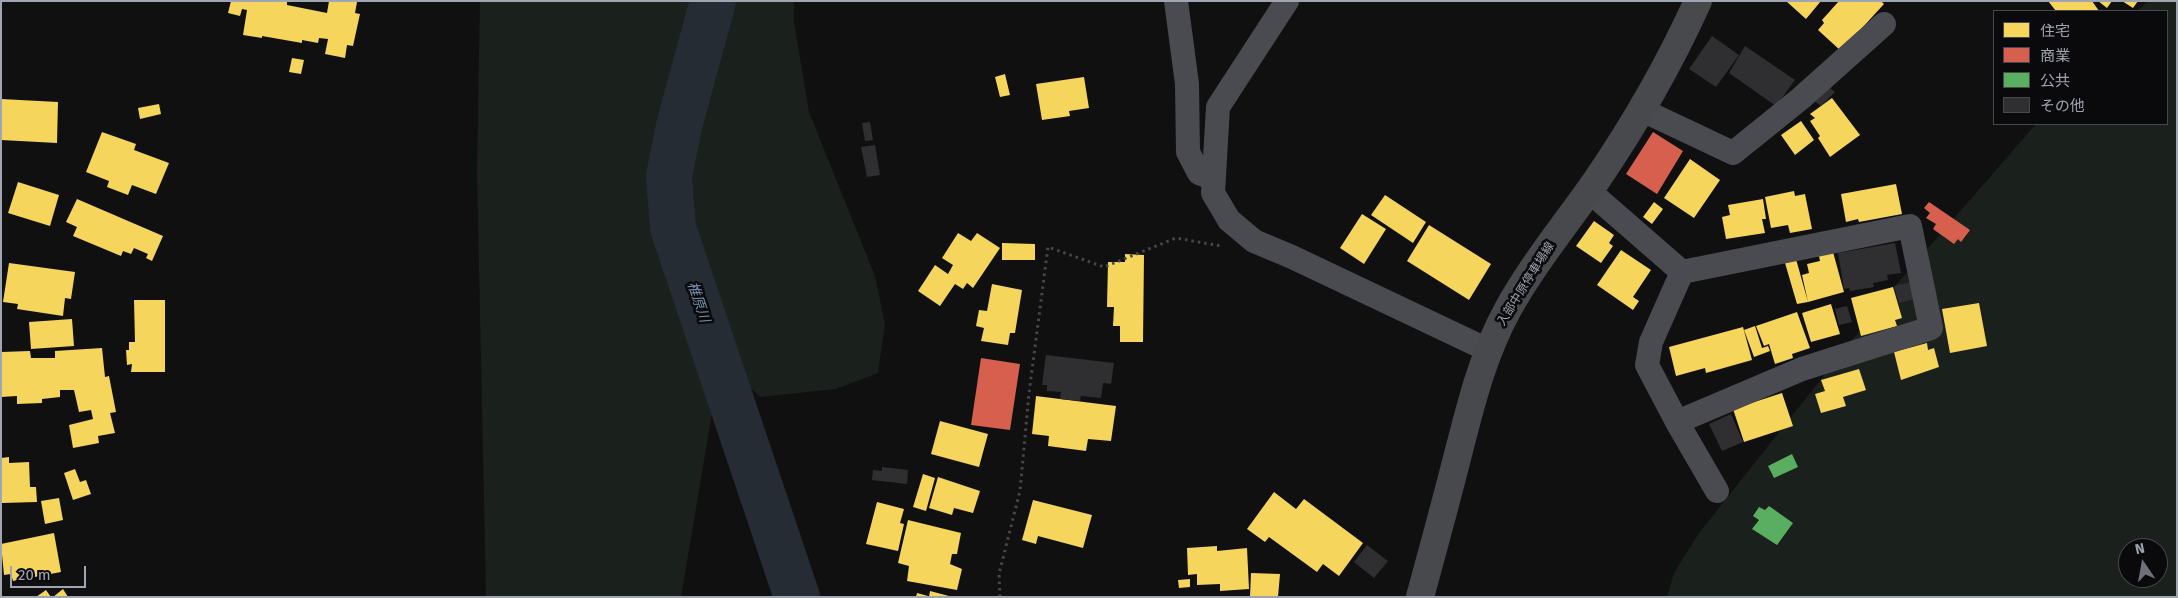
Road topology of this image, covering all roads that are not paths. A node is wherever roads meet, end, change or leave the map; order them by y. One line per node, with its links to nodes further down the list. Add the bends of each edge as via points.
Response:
1 (1176, 1): 6 (street, via 1187,84 1188,152 1199,173)
2 (1287, 1): 6 (street, via 1218,106)
3 (1698, 1): 5 (main road, 入部中原停車場線)
4 (1884, 24): 5 (street, via 1734,153)
5 (1642, 110): 7 (main road, 入部中原停車場線)
6 (1212, 178): 9 (street, via 1213,193 1229,220 1254,241)
7 (1589, 191): 8 (street); 9 (main road, 入部中原停車場線, via 1534,266)
8 (1682, 272): 10 (street, via 1650,342 1647,365); 10 (street, via 1910,226 1931,328 1802,369)
9 (1488, 350): 12 (main road, 入部中原停車場線)
10 (1677, 422): 11 (street)
11 (1717, 491)
12 (1420, 597)

